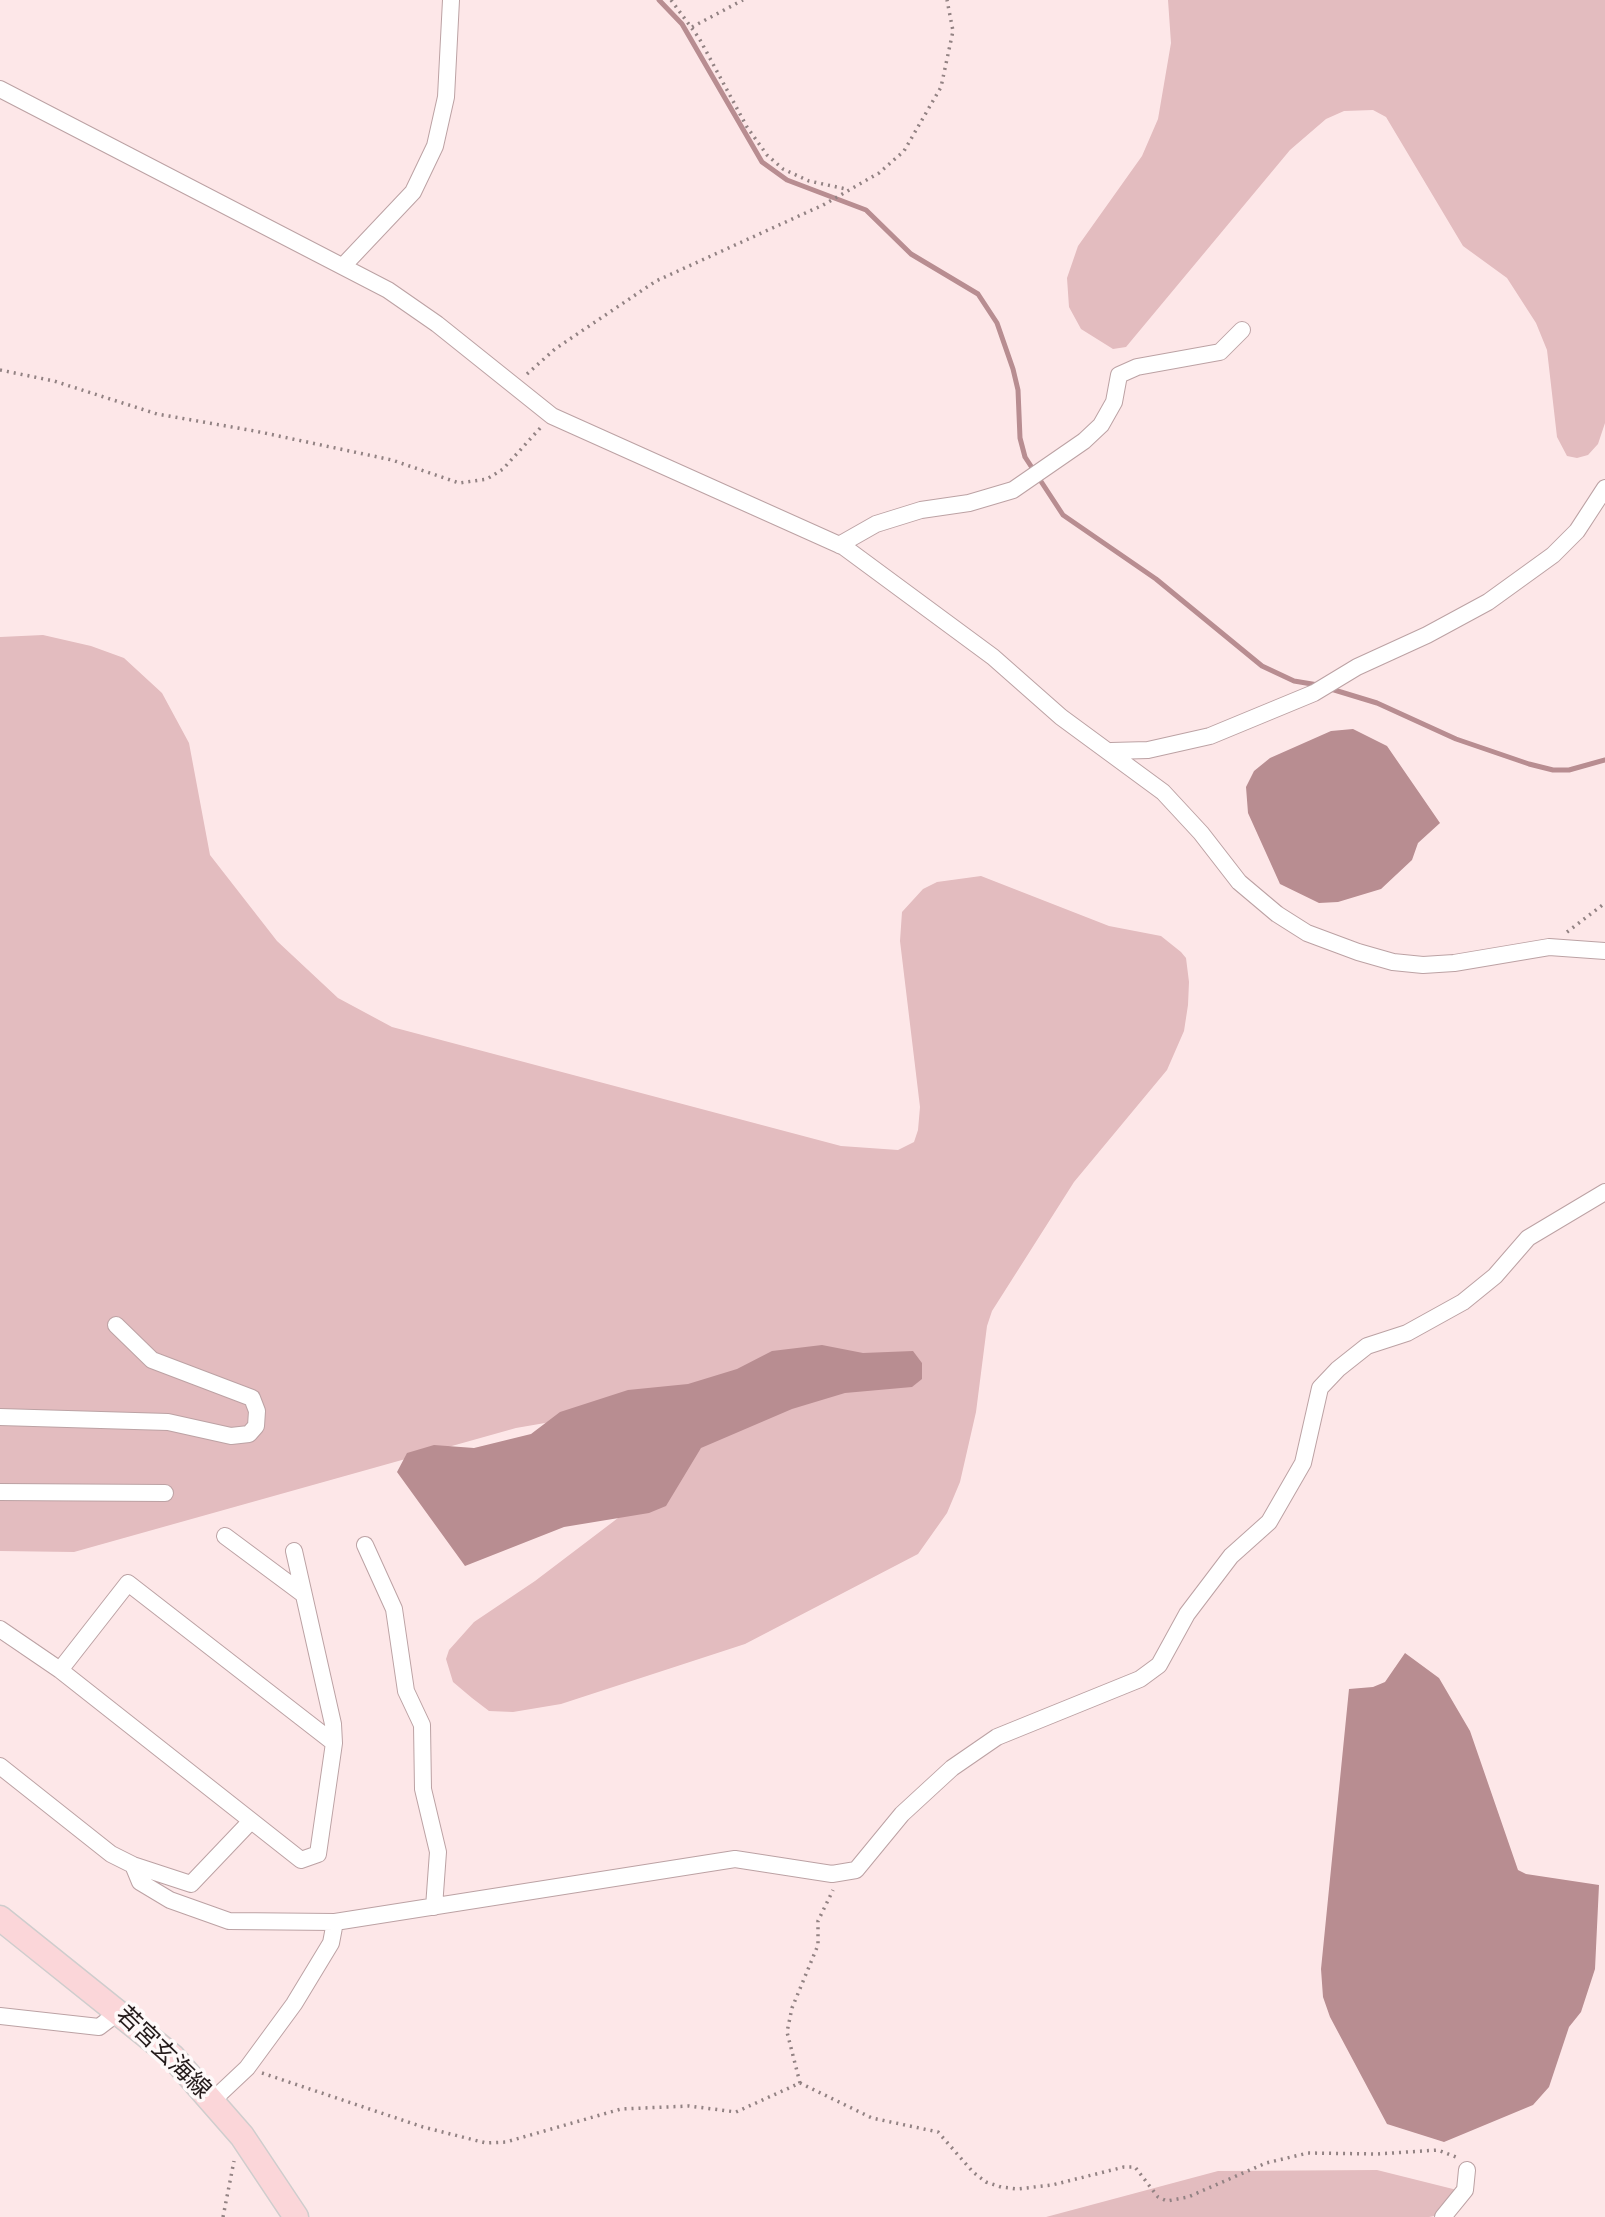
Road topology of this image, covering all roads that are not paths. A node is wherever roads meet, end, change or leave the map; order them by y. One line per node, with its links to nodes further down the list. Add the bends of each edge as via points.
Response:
1 (451, 0): 3 (street, via 446,97 435,146 413,192)
2 (0, 89): 3 (street)
3 (344, 265): 6 (street, via 437,324 552,416)
4 (1242, 330): 6 (street, via 1220,352 1137,367 1119,375 1114,402 1101,425 1013,490 876,524)
5 (1605, 488): 7 (street, via 1577,531 1553,555 1488,601 1427,635 1314,693 1210,736 1148,750)
6 (839, 545): 7 (street, via 993,657 1061,717)
7 (1111, 751): 8 (street, via 1163,792 1239,882 1277,914 1328,944 1393,962 1423,965 1549,947)
8 (1605, 951)
9 (1605, 1192): 24 (street, via 1528,1238 1495,1276 1463,1302 1407,1333 1367,1346 1338,1368 1320,1388 1303,1463 1269,1522 1231,1556 1187,1614 1158,1665 1140,1679 997,1737 953,1768 902,1814 856,1870 832,1874 734,1859)
10 (116, 1325): 11 (street, via 152,1360 252,1398 256,1426 249,1434 231,1436 168,1422)
11 (0, 1417)
12 (0, 1492): 13 (street)
13 (165, 1493)
14 (225, 1536): 17 (street)
15 (365, 1545): 24 (street, via 394,1609 406,1691 422,1725 423,1789 438,1852)
16 (293, 1551): 17 (street)
17 (303, 1594): 20 (street)
18 (0, 1629): 19 (street)
19 (60, 1670): 20 (street, via 128,1583); 22 (street)
20 (334, 1743): 22 (street, via 318,1854 301,1860)
21 (0, 1766): 23 (street, via 111,1854)
22 (250, 1822): 23 (street, via 191,1884)
23 (133, 1865): 26 (street, via 140,1882 170,1900 229,1921)
24 (434, 1907): 26 (street)
25 (0, 1918): 27 (main road, 若宮玄海線)
26 (335, 1922): 29 (street, via 331,1943 294,2004 247,2068)
27 (120, 2011): 28 (street, via 99,2027); 29 (main road, 若宮玄海線)
28 (0, 2016)
29 (213, 2100): 31 (main road, 若宮玄海線)
30 (1467, 2170): 32 (street, via 1465,2190)
31 (296, 2217)
32 (1443, 2217)

